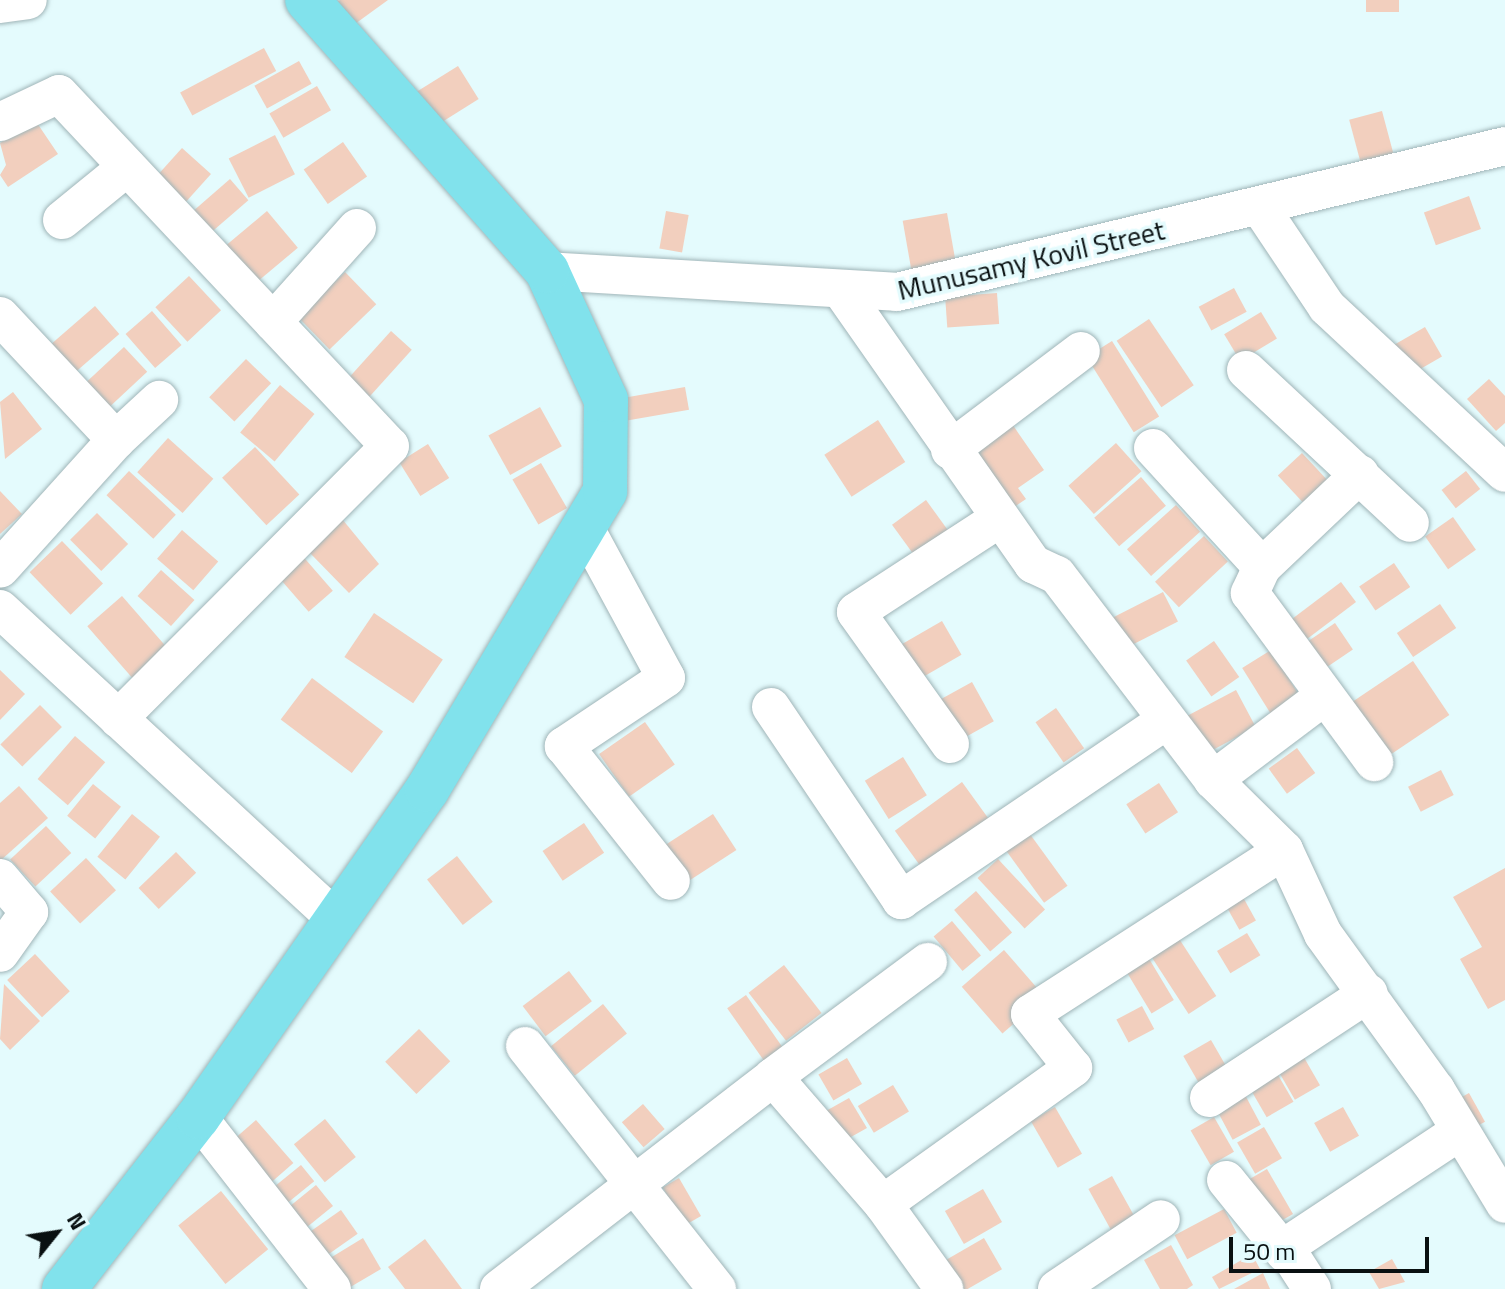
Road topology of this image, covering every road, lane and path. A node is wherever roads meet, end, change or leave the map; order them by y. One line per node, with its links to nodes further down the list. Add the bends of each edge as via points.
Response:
1 (28, 0): 3 (street)
2 (307, 0): 10 (main road)
3 (0, 4)
4 (0, 122): 6 (street, via 59,94)
5 (1505, 146): 7 (street, Munusamy Kovil Street)
6 (127, 167): 8 (street); 13 (street)
7 (1260, 207): 11 (street, Munusamy Kovil Street, via 897,292); 20 (street, via 1327,307)
8 (62, 220)
9 (357, 228): 13 (street)
10 (547, 271): 11 (street, Munusamy Kovil Street); 24 (main road, via 606,400 605,491)
11 (844, 294): 19 (street)
12 (0, 316): 17 (street)
13 (273, 322): 30 (street, via 390,446)
14 (1081, 351): 19 (street)
15 (1246, 370): 21 (street)
16 (159, 400): 17 (street)
17 (116, 440): 26 (street)
18 (1153, 448): 25 (street)
19 (950, 450): 22 (street)
20 (1505, 473)
21 (1360, 474): 23 (street); 25 (street)
22 (1000, 518): 31 (street, via 1033,564 1057,575); 32 (street, via 856,612)
23 (1410, 523)
24 (586, 530): 37 (street, via 666,678 564,746); 38 (main road, via 427,790)
25 (1262, 567): 28 (street, via 1250,593)
26 (0, 569)
27 (0, 609): 30 (street)
28 (1322, 698): 33 (street); 34 (street)
29 (771, 707): 31 (street, via 901,900)
30 (118, 719): 38 (street)
31 (1167, 720): 34 (street)
32 (950, 744)
33 (1374, 762)
34 (1213, 780): 35 (street)
35 (1284, 850): 41 (street, via 1323,934); 49 (street, via 1030,1014 1073,1068)
36 (0, 878): 39 (street, via 29,912)
37 (671, 881)
38 (335, 918): 45 (main road)
39 (0, 953)
40 (928, 962): 43 (street)
41 (1369, 993): 44 (street); 46 (street)
42 (525, 1046): 48 (street)
43 (773, 1077): 48 (street); 49 (street)
44 (1209, 1098)
45 (198, 1117): 53 (main road); 54 (street)
46 (1460, 1131): 50 (street); 52 (street, via 1292,1240)
47 (1226, 1180): 52 (street)
48 (636, 1182): 55 (street); 56 (street)
49 (883, 1204): 57 (street)
50 (1505, 1204)
51 (1161, 1219): 58 (street)
52 (1285, 1253): 59 (street)
53 (64, 1289)
54 (332, 1289)
55 (499, 1289)
56 (717, 1289)
57 (944, 1289)
58 (1057, 1289)
59 (1312, 1289)

